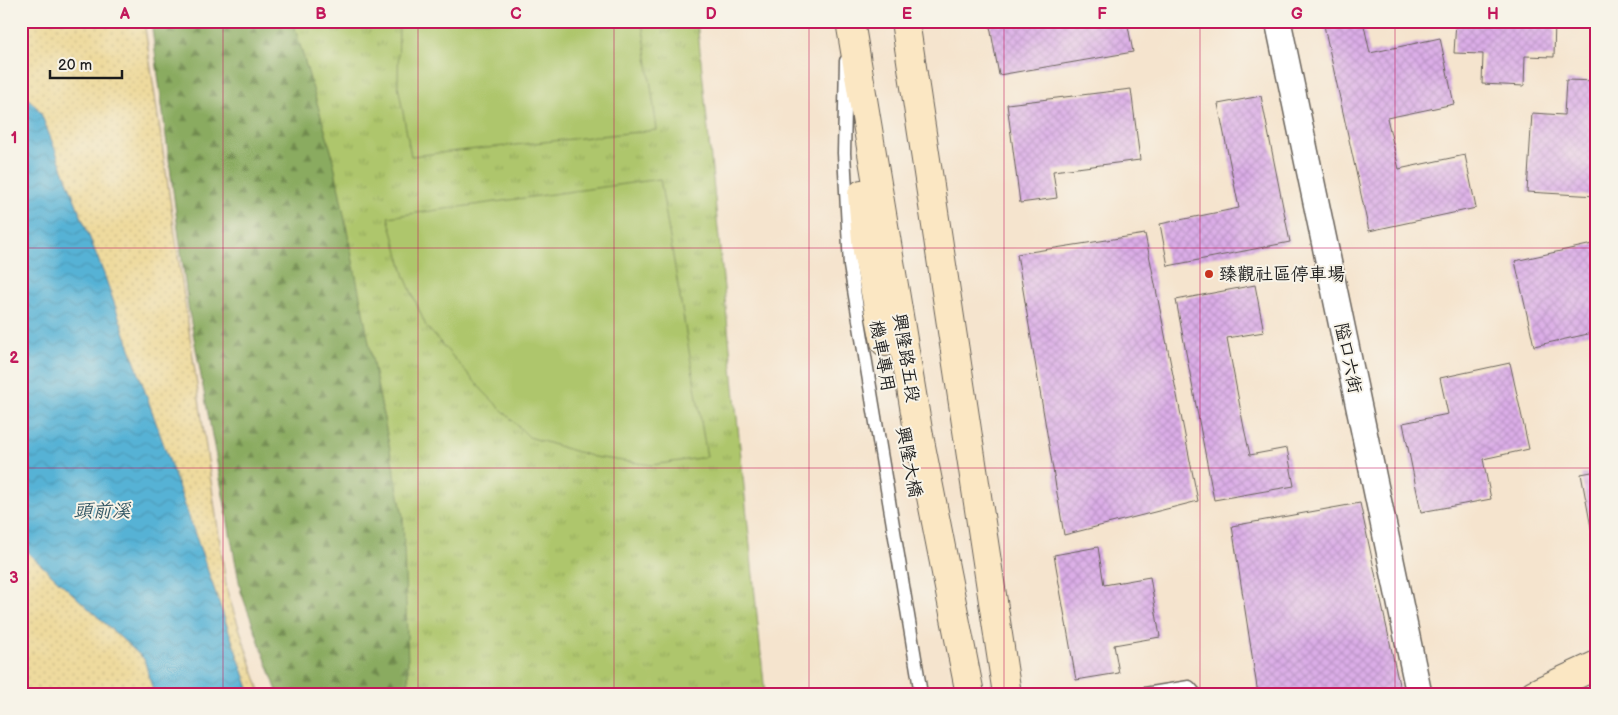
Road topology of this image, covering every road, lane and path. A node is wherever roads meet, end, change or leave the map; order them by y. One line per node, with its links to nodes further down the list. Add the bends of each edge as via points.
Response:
1 (848, 21): 5 (lane, 機車專用, via 844,153 850,266); 6 (street, 興隆大橋, via 867,251); 7 (street, 興隆路五段, via 919,436)
2 (905, 21): 8 (street)
3 (1278, 21): 11 (street, 隘口六街)
4 (1597, 665): 12 (street)
5 (921, 694)
6 (955, 694)
7 (970, 694)
8 (1007, 694)
9 (1145, 694): 10 (lane, via 1189,687)
10 (1195, 694)
11 (1419, 694)
12 (1534, 694)

